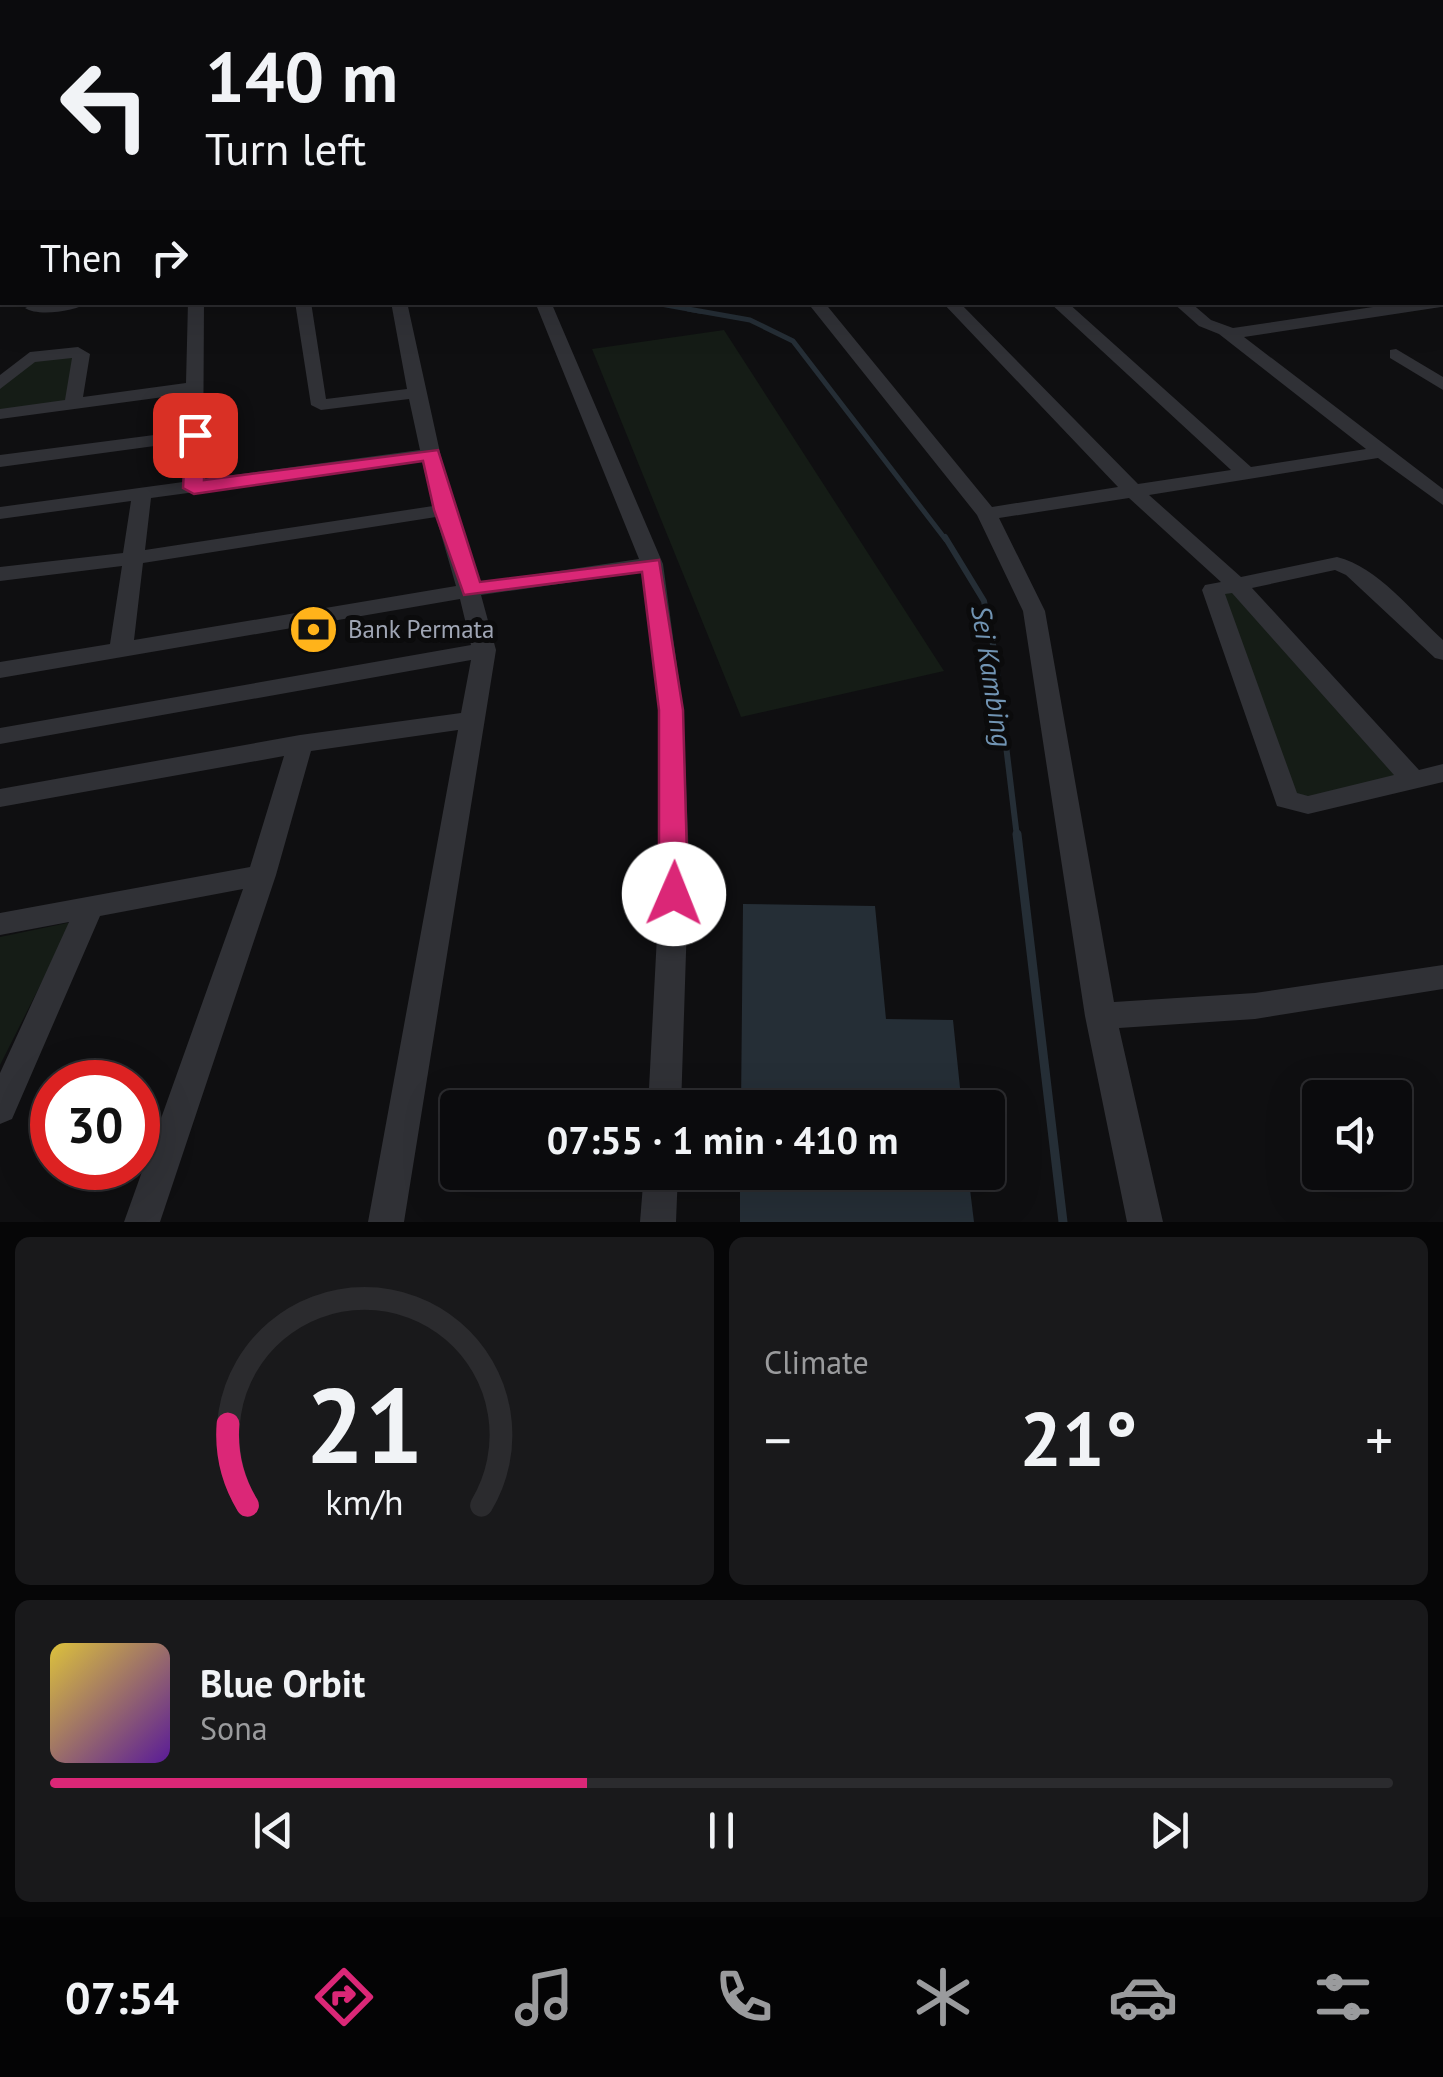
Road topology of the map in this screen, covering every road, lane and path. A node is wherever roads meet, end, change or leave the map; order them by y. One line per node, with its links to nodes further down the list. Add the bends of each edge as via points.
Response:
1 (58, 305): 13 (street)
2 (196, 305): 18 (street)
3 (303, 305): 20 (street, via 317,402)
4 (400, 305): 20 (street)
5 (544, 305): 36 (street)
6 (817, 305): 34 (street)
7 (953, 305): 29 (street)
8 (1061, 305): 27 (street)
9 (1184, 305): 15 (street)
10 (1203, 305): 15 (street)
11 (1355, 305): 14 (street)
12 (1422, 305): 14 (street)
13 (33, 308)
14 (1367, 313): 15 (street)
15 (1228, 332): 24 (street)
16 (1396, 354): 19 (street)
17 (0, 384): 21 (street, via 30,356 78,352)
18 (196, 386): 21 (street); 23 (street)
19 (1443, 386)
20 (415, 394): 25 (street)
21 (74, 404): 22 (street)
22 (0, 414)
23 (195, 435): 26 (street); 28 (street)
24 (1382, 452): 27 (street); 31 (street)
25 (431, 454): 28 (street); 32 (street)
26 (0, 460)
27 (1246, 473): 29 (street)
28 (194, 488): 30 (street)
29 (1133, 492): 34 (street); 38 (street)
30 (142, 494): 33 (street); 35 (street)
31 (1443, 499)
32 (445, 510): 35 (street); 39 (street)
33 (0, 514)
34 (987, 514): 54 (street, via 1034,611)
35 (134, 558): 37 (street); 40 (street)
36 (652, 564): 39 (street); 55 (street, via 671,710 675,859)
37 (0, 574)
38 (1236, 584): 42 (street, via 1344,565); 48 (street); 48 (street, via 1214,592 1286,799 1308,804)
39 (472, 590): 40 (street); 41 (street)
40 (121, 650): 43 (street)
41 (484, 650): 44 (street); 45 (street)
42 (1443, 652)
43 (0, 670)
44 (474, 719): 46 (street); 59 (street)
45 (0, 736)
46 (300, 744): 49 (street); 50 (street)
47 (1443, 774): 48 (street)
48 (1414, 781)
49 (0, 798)
50 (262, 875): 51 (street); 58 (street)
51 (89, 909): 52 (street); 56 (street)
52 (0, 924)
53 (1443, 976): 54 (street, via 1255,1006)
54 (1101, 1016): 61 (street)
55 (665, 1090)
56 (0, 1110)
57 (659, 1190): 60 (street)
58 (142, 1222)
59 (386, 1222)
60 (658, 1222)
61 (1145, 1222)

